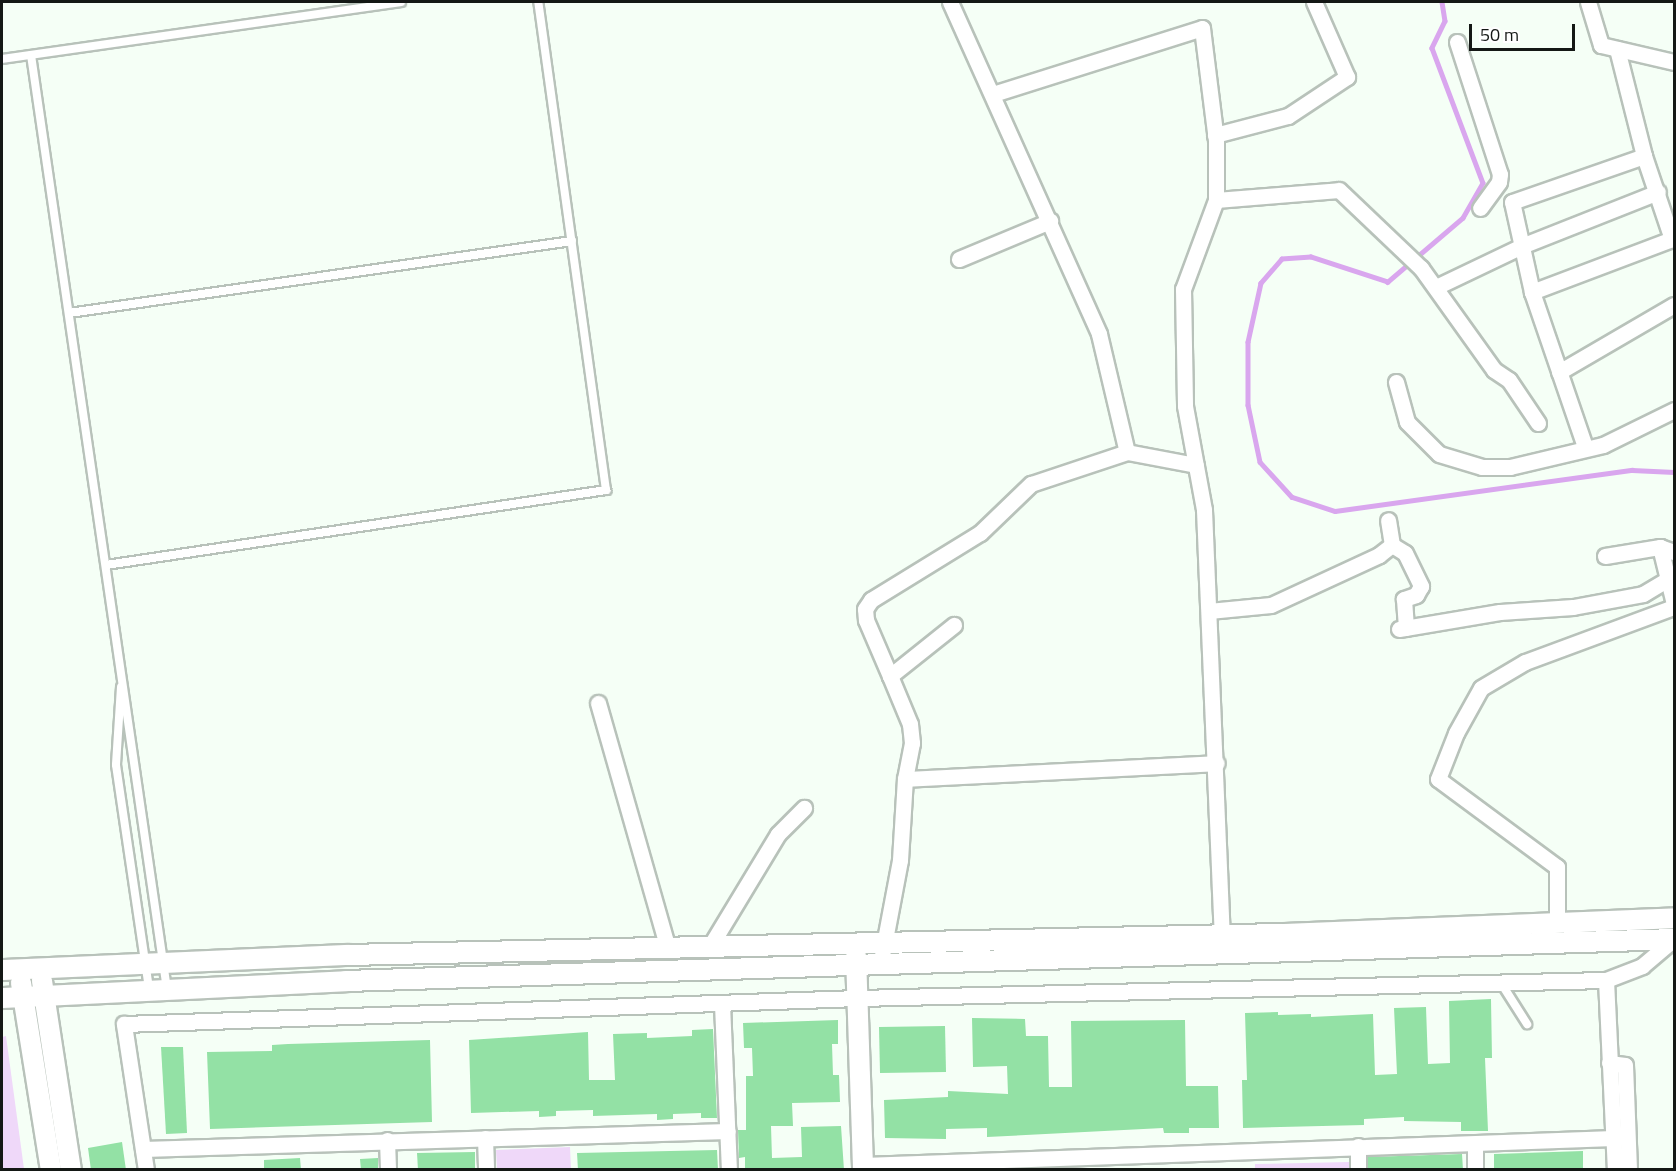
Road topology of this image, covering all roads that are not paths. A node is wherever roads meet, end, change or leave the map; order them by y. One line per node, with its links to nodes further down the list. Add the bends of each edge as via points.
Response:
1 (401, 2): 8 (lane)
2 (538, 2): 20 (lane)
3 (950, 2): 11 (street)
4 (1314, 2): 12 (street, via 1347,77 1288,116)
5 (1588, 2): 7 (street, via 1601,45)
6 (1457, 42): 14 (street)
7 (1617, 49): 10 (street); 13 (street)
8 (32, 55): 9 (lane); 27 (lane)
9 (2, 59)
10 (1674, 62)
11 (993, 94): 12 (street, via 1202,28); 19 (street)
12 (1215, 135): 16 (street)
13 (1644, 156): 15 (street); 17 (street)
14 (1500, 183): 17 (street); 18 (street)
15 (1658, 192): 21 (street); 22 (street)
16 (1216, 200): 24 (street, via 1339,190); 34 (street, via 1183,289 1185,406)
17 (1512, 202): 22 (street)
18 (1480, 208)
19 (1050, 221): 23 (street); 33 (street, via 1100,334)
20 (572, 241): 27 (lane); 39 (lane, via 606,490)
21 (1673, 243): 25 (street)
22 (1524, 245): 24 (street); 25 (street)
23 (959, 259)
24 (1436, 287): 31 (street, via 1494,370 1509,380)
25 (1532, 292): 28 (street)
26 (1674, 305): 28 (street)
27 (69, 313): 39 (lane)
28 (1559, 372): 32 (street)
29 (1396, 381): 32 (street, via 1407,422 1439,454 1453,460 1482,467 1510,467)
30 (1674, 410): 32 (street, via 1603,445)
31 (1538, 423)
32 (1585, 447)
33 (1127, 452): 34 (street); 45 (street, via 1031,484 980,533 871,600 865,609 866,620)
34 (1196, 465): 42 (street, via 1204,510)
35 (1388, 520): 36 (street)
36 (1392, 545): 40 (street, via 1405,553 1421,586 1416,595 1404,599 1402,628 1500,612 1573,607 1643,594); 42 (street, via 1379,555 1271,605)
37 (1667, 550): 38 (street); 40 (street)
38 (1605, 556)
39 (106, 565): 44 (lane)
40 (1668, 579): 41 (street)
41 (1674, 605): 51 (street, via 1525,662 1481,688 1438,779 1557,867)
42 (1209, 611): 47 (street)
43 (954, 625): 45 (street)
44 (122, 671): 58 (lane); 58 (lane, via 116,765)
45 (890, 676): 48 (street, via 910,724 912,743)
46 (598, 703): 56 (street)
47 (1217, 762): 48 (street); 55 (street)
48 (905, 779): 53 (street, via 900,860)
49 (804, 808): 57 (street, via 778,834)
50 (1674, 918): 51 (street)
51 (1557, 923): 55 (street)
52 (1674, 939): 55 (street); 63 (street, via 1642,966)
53 (883, 943): 54 (street); 55 (street); 60 (street)
54 (855, 944): 57 (street); 61 (street)
55 (1222, 945): 60 (street)
56 (668, 948): 57 (street); 58 (street)
57 (709, 948)
58 (154, 962): 59 (street); 65 (lane); 65 (lane)
59 (39, 966): 62 (street); 67 (street)
60 (880, 966): 61 (street)
61 (857, 967): 65 (street); 69 (street)
62 (10, 968): 66 (street)
63 (1606, 981): 64 (street); 72 (street)
64 (1501, 983): 69 (street); 71 (lane)
65 (158, 989): 67 (street)
66 (23, 994): 67 (street); 68 (street); 82 (street)
67 (44, 994): 83 (street)
68 (2, 998)
69 (858, 998): 70 (street); 81 (street)
70 (722, 1004): 73 (street); 79 (street, via 124,1024)
71 (1527, 1024)
72 (1609, 1063): 75 (street); 91 (street, via 1625,1065)
73 (728, 1131): 74 (street); 87 (street)
74 (485, 1138): 76 (street); 86 (street)
75 (1614, 1138): 78 (street); 90 (street)
76 (387, 1140): 79 (street); 85 (street)
77 (1358, 1146): 78 (street); 80 (street); 88 (street)
78 (1475, 1146): 89 (street)
79 (143, 1149): 84 (street)
80 (1003, 1165): 81 (street)
81 (863, 1167)
82 (51, 1170)
83 (71, 1170)
84 (146, 1170)
85 (388, 1170)
86 (486, 1170)
87 (729, 1170)
88 (1358, 1170)
89 (1475, 1170)
90 (1615, 1170)
91 (1629, 1170)

